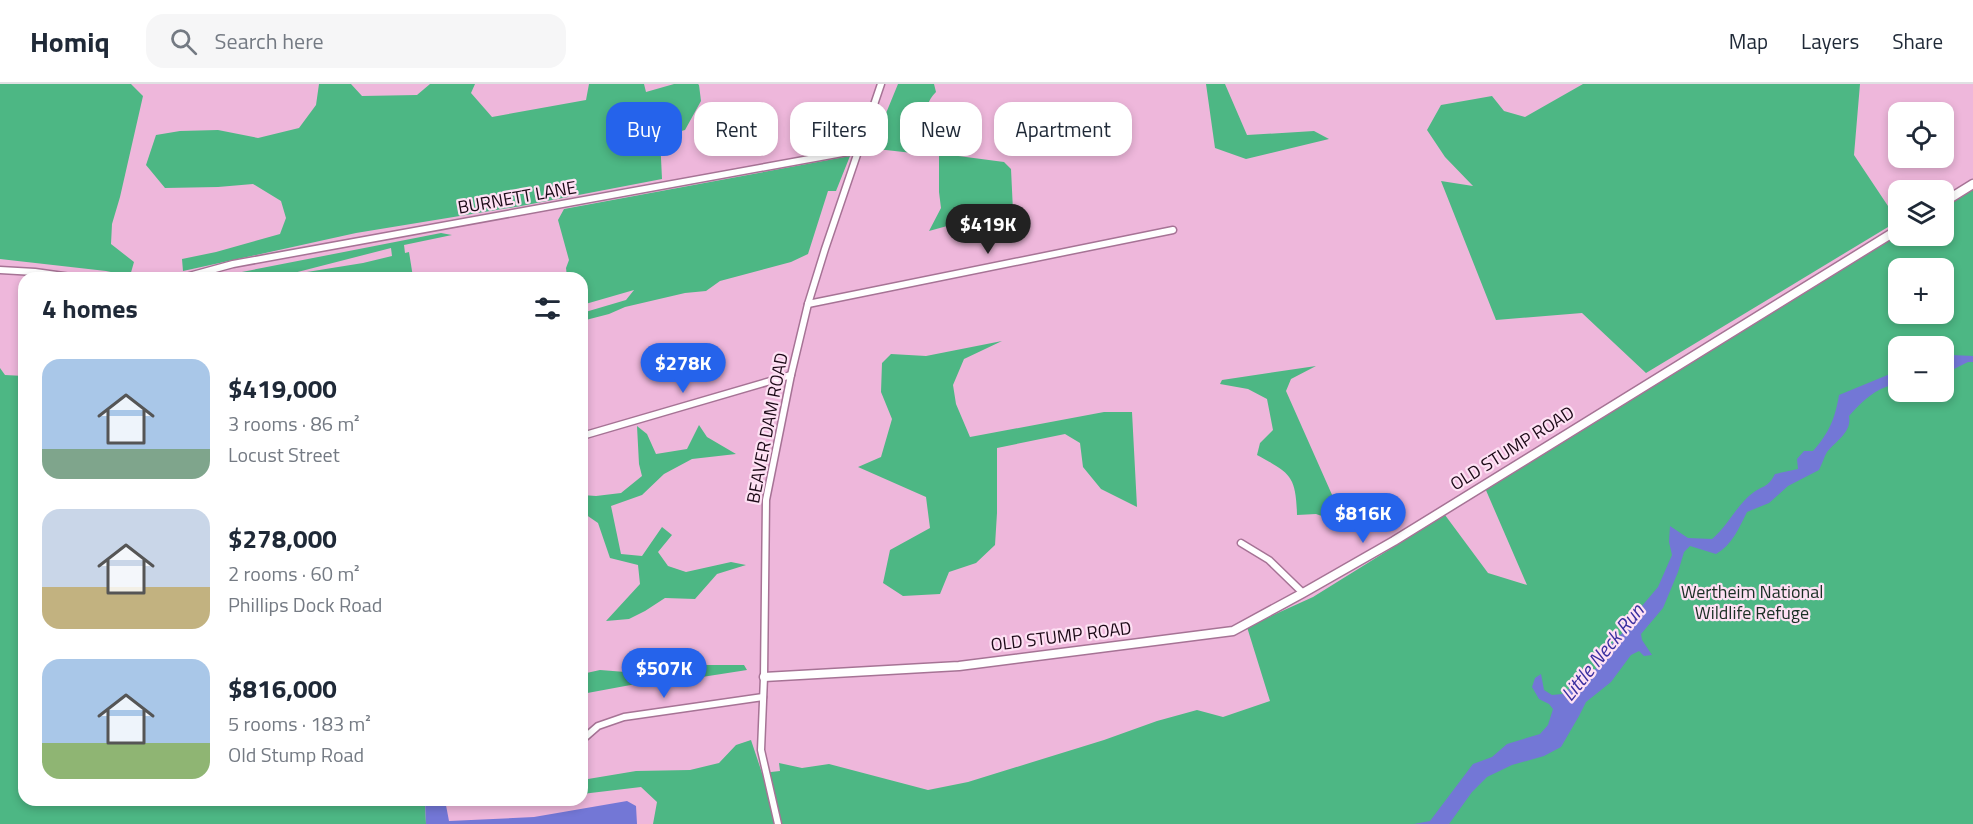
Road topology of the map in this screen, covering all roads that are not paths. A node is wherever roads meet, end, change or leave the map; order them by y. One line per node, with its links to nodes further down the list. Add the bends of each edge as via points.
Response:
1 (881, 84): 2 (street, BEAVER DAM ROAD)
2 (875, 102)
3 (826, 156): 11 (street, BURNETT LANE)
4 (857, 156): 12 (street, BEAVER DAM ROAD)
5 (1973, 184): 6 (street)
6 (1954, 196)
7 (1173, 230): 12 (street)
8 (1888, 237): 16 (street, OLD STUMP ROAD)
9 (0, 270): 10 (street)
10 (35, 272)
11 (206, 272)
12 (808, 304): 13 (street, BEAVER DAM ROAD)
13 (791, 375): 14 (street); 17 (street, BEAVER DAM ROAD, via 766,501)
14 (588, 433)
15 (1240, 543): 16 (street, via 1269,560)
16 (1303, 593): 17 (street, OLD STUMP ROAD, via 1233,631 959,666)
17 (764, 677): 18 (street, BEAVER DAM ROAD)
18 (763, 697): 19 (street, via 624,717 598,726); 20 (street, BEAVER DAM ROAD, via 761,750)
19 (588, 735)
20 (778, 824)

